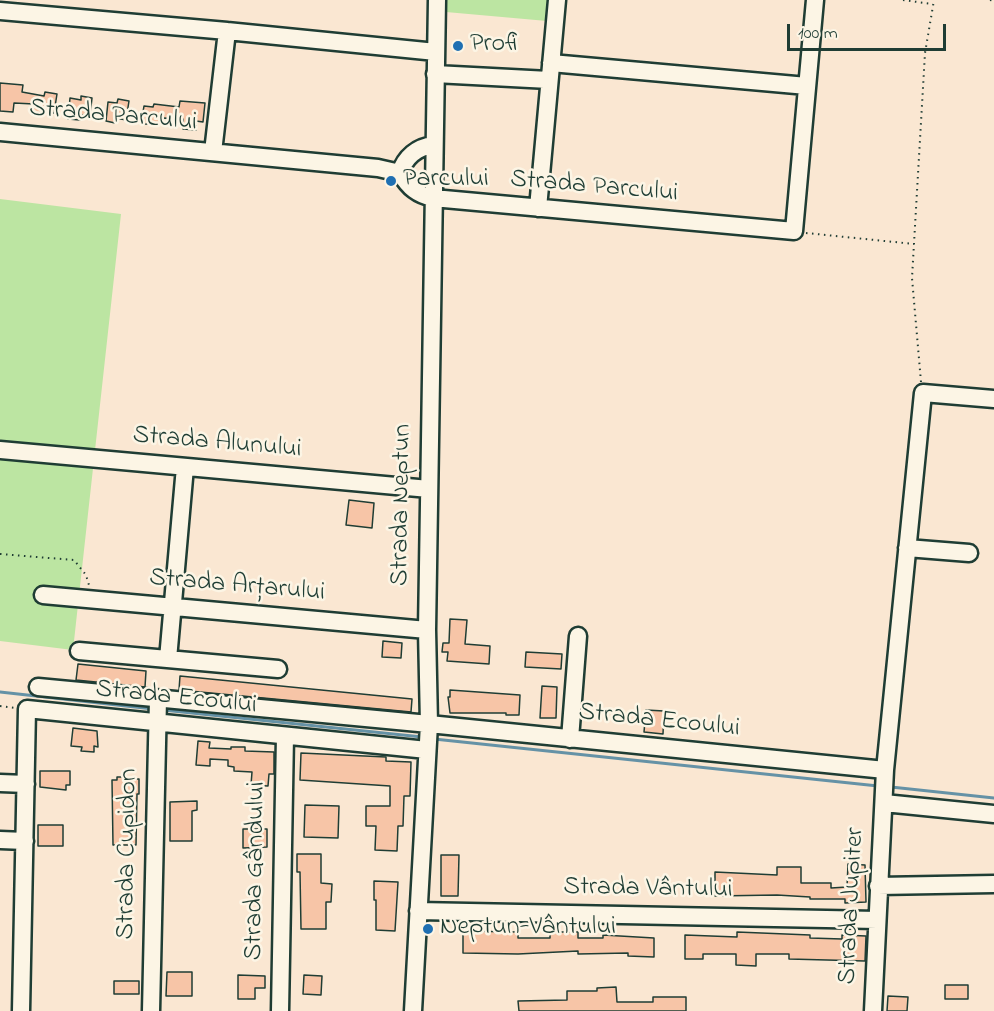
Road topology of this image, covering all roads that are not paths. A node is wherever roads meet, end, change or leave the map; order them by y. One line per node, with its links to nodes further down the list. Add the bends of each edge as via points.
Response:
1 (437, 0): 6 (street, Strada Neptun)
2 (556, 0): 7 (street)
3 (815, 0): 10 (street)
4 (0, 11): 5 (street)
5 (227, 31): 6 (street); 13 (street)
6 (436, 52): 8 (street, Strada Neptun)
7 (551, 63): 9 (street); 10 (street)
8 (435, 74): 9 (street); 12 (street, Strada Neptun)
9 (549, 80): 16 (street)
10 (807, 86): 16 (street, Strada Parcului, via 794,231)
11 (0, 132): 13 (street, Strada Parcului)
12 (434, 145): 14 (street, via 413,153); 15 (street, Strada Neptun)
13 (213, 152): 14 (street, Strada Parcului)
14 (400, 173): 15 (street, Strada Parcului, via 420,195)
15 (434, 198): 16 (street, Strada Parcului); 20 (street, Strada Neptun)
16 (538, 208)
17 (994, 399): 21 (street, Strada Jupiter, via 923,393)
18 (0, 450): 19 (street, Strada Alunului)
19 (185, 467): 20 (street, Strada Alunului); 24 (street)
20 (429, 489): 25 (street, Strada Neptun)
21 (907, 548): 22 (street); 35 (street, Strada Jupiter)
22 (969, 553)
23 (43, 595): 24 (street, Strada Arțarului)
24 (173, 606): 25 (street, Strada Arțarului); 28 (street)
25 (427, 630): 33 (street, Strada Neptun)
26 (578, 636): 34 (street)
27 (79, 651): 28 (street)
28 (168, 659): 29 (street)
29 (278, 669)
30 (38, 687): 31 (street)
31 (157, 711): 32 (street, Strada Ecoului); 33 (street); 37 (street, Strada Ecoului, via 27,709); 48 (street, Strada Cupidon)
32 (285, 736): 33 (street, Strada Ecoului); 46 (street, Strada Gândului)
33 (428, 737): 34 (street, Strada Ecoului); 44 (street, Strada Neptun)
34 (570, 739): 35 (street, Strada Ecoului)
35 (885, 770): 38 (street, Strada Jupiter)
36 (0, 783): 37 (street)
37 (26, 784): 41 (street)
38 (884, 803): 39 (street); 43 (street, Strada Jupiter)
39 (994, 814)
40 (0, 840): 41 (street)
41 (25, 841): 47 (street)
42 (994, 884): 43 (street)
43 (878, 886): 45 (street, Strada Jupiter)
44 (418, 911): 45 (street, Strada Vântului); 49 (street, Strada Neptun)
45 (877, 920): 50 (street, Strada Jupiter)
46 (280, 1009)
47 (21, 1011)
48 (151, 1011)
49 (413, 1011)
50 (873, 1011)

